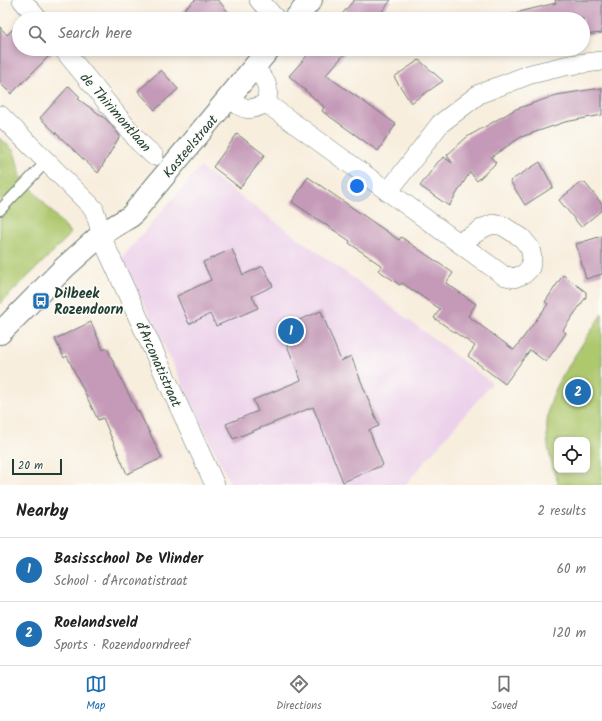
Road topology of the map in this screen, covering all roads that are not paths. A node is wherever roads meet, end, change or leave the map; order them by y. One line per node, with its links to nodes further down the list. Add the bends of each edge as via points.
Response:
1 (22, 0): 4 (street)
2 (259, 0): 5 (street)
3 (311, 0): 6 (street)
4 (32, 12)
5 (270, 12)
6 (301, 12)
7 (68, 56): 14 (street, de Thirimontlaan, via 139,142)
8 (263, 56): 10 (street, Kasteelstraat)
9 (602, 61): 16 (street, via 569,65 531,74 479,94 440,124)
10 (254, 68): 11 (street, Kasteelstraat); 12 (street, via 264,78 268,87)
11 (228, 98): 12 (street, via 242,108 256,109); 18 (street, Kasteelstraat, via 131,216)
12 (266, 103): 16 (street)
13 (0, 115): 15 (street, d'Arconatistraat)
14 (154, 156)
15 (46, 162): 17 (lane); 18 (street, d'Arconatistraat, via 94,209)
16 (388, 192): 19 (street)
17 (0, 210)
18 (102, 234): 20 (street, Kasteelstraat, via 65,267); 21 (street, d'Arconatistraat)
19 (458, 242)
20 (0, 334)
21 (214, 485)

